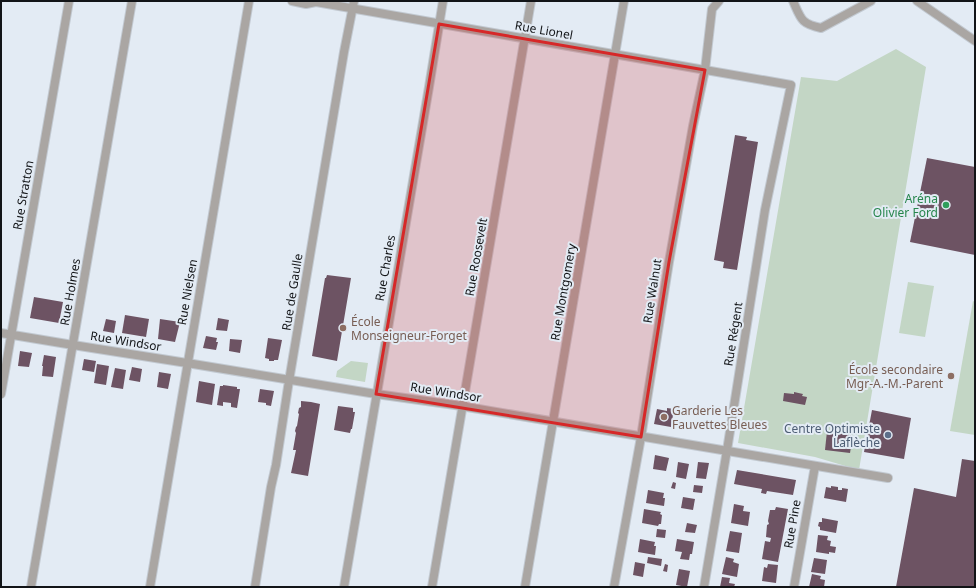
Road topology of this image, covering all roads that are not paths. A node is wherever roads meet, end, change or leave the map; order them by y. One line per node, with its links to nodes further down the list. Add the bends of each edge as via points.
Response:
1 (69, 1): 20 (street, Rue Stratton)
2 (132, 1): 21 (street, Rue Holmes)
3 (249, 1): 22 (street, Rue Nielsen)
4 (292, 1): 12 (street, Rue Lionel, via 306,4 316,2)
5 (443, 1): 13 (street, Rue Charles)
6 (531, 1): 14 (street, Rue Roosevelt)
7 (624, 1): 16 (street, Rue Montgomery)
8 (719, 1): 17 (street, Rue Walnut, via 712,9)
9 (793, 1): 10 (street, via 800,19 810,26 821,28)
10 (871, 1)
11 (917, 1): 15 (street)
12 (353, 5): 13 (street, Rue Lionel); 23 (street, Rue de Gaulle)
13 (439, 24): 14 (street, Rue Lionel); 25 (street, Rue Charles)
14 (525, 39): 16 (street, Rue Lionel); 26 (street, Rue Roosevelt)
15 (975, 40)
16 (615, 54): 17 (street, Rue Lionel); 27 (street, Rue Montgomery)
17 (705, 70): 18 (street, Rue Lionel); 28 (street, Rue Walnut, via 670,255)
18 (791, 85): 29 (street, Rue Régent, via 765,210)
19 (1, 333): 20 (street, Rue Windsor)
20 (11, 334): 21 (street, Rue Windsor); 24 (street, Rue Stratton)
21 (73, 345): 22 (street, Rue Windsor); 32 (street, Rue Holmes)
22 (187, 363): 23 (street, Rue Windsor); 33 (street, Rue Nielsen)
23 (290, 380): 25 (street, Rue Windsor); 34 (street, Rue de Gaulle)
24 (1, 394)
25 (376, 394): 26 (street, Rue Windsor); 35 (street, Rue Charles)
26 (463, 406): 27 (street, Rue Windsor); 36 (street, Rue Roosevelt)
27 (553, 422): 28 (street, Rue Windsor); 37 (street, Rue Montgomery)
28 (642, 436): 29 (street, Rue Windsor); 38 (street, Rue Walnut)
29 (727, 451): 30 (street, Rue Windsor); 39 (street, Rue Régent)
30 (815, 466): 31 (street, Rue Windsor); 40 (street, Rue Pine)
31 (888, 478)
32 (32, 587)
33 (150, 587)
34 (255, 587)
35 (344, 587)
36 (432, 587)
37 (524, 587)
38 (614, 587)
39 (704, 587)
40 (794, 587)

